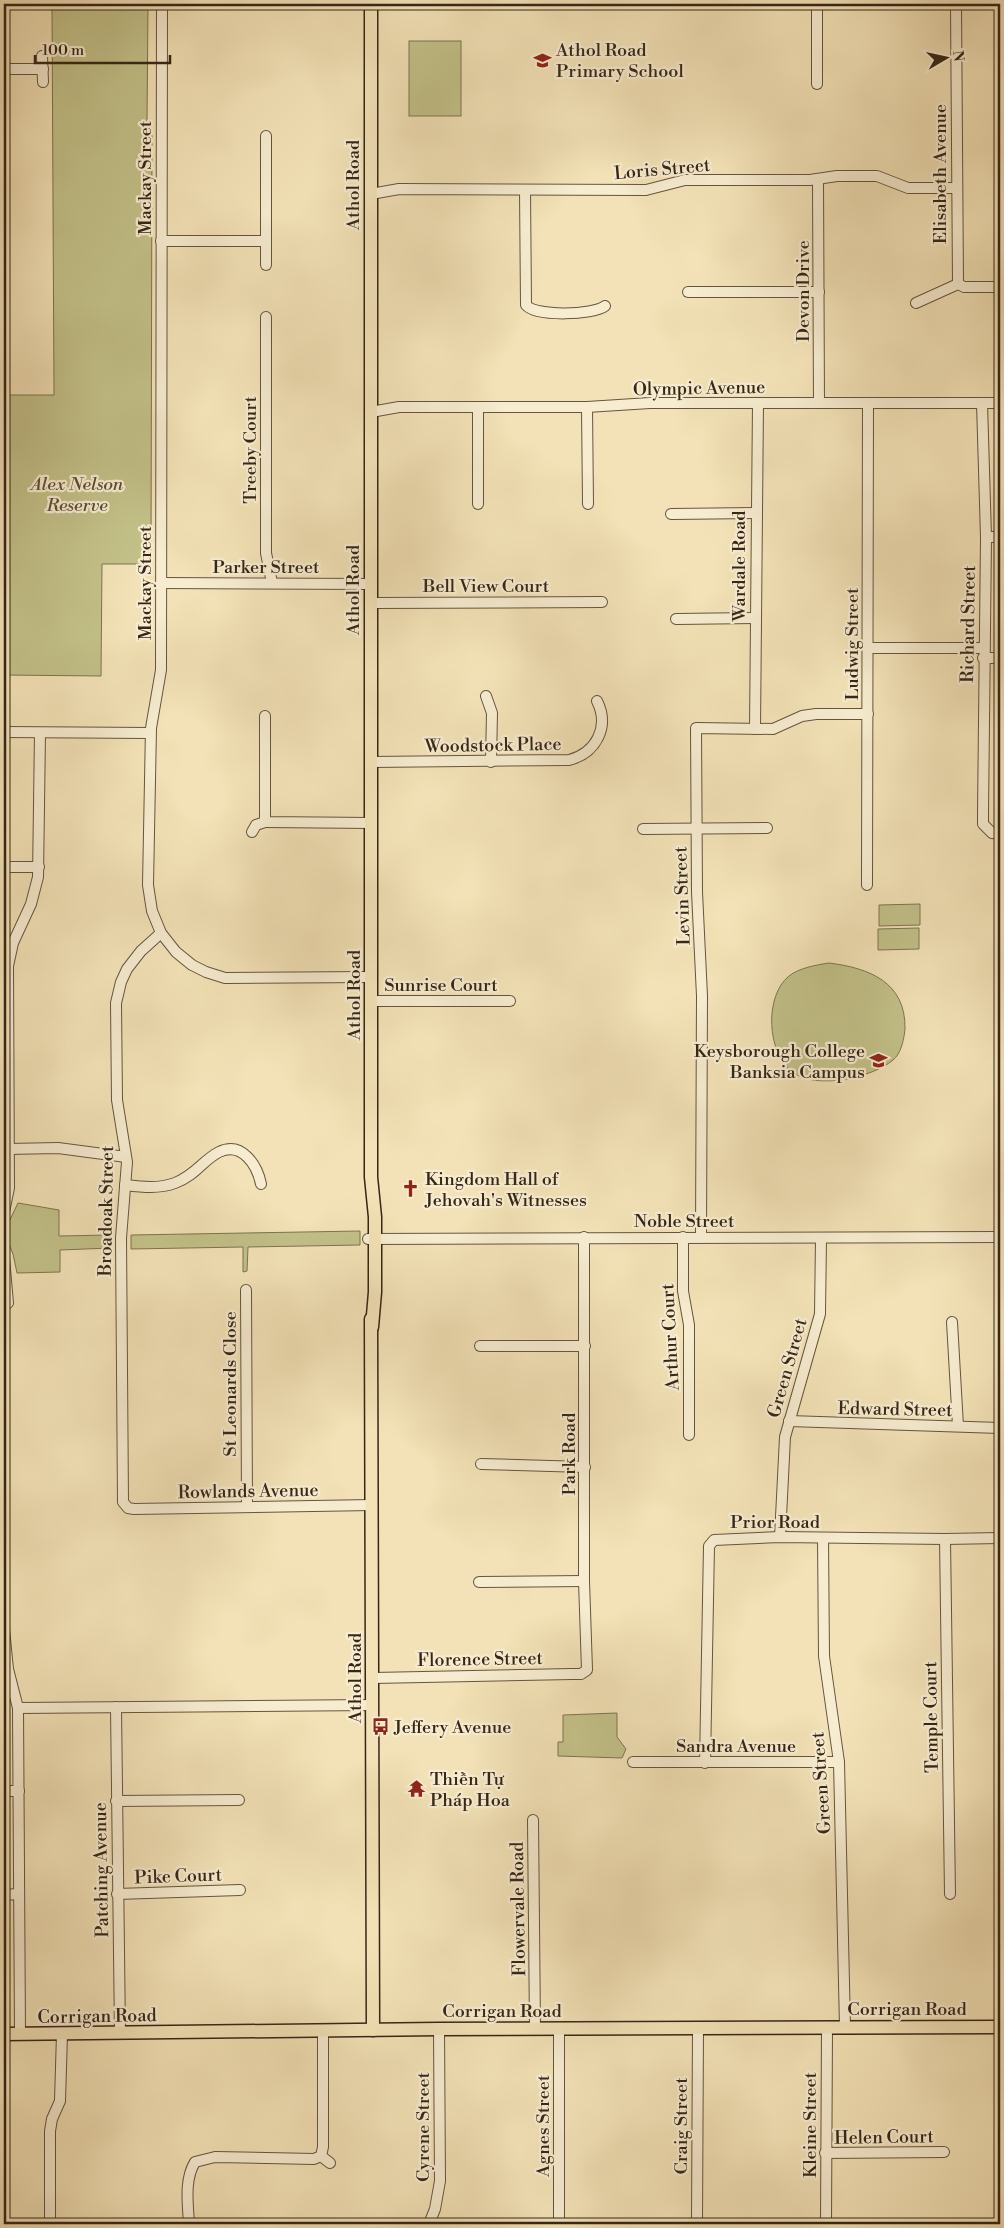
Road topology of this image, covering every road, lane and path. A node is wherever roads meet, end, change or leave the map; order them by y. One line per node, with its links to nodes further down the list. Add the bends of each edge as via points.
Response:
1 (162, 4): 15 (street, Mackay Street)
2 (371, 4): 12 (main road, Athol Road)
3 (817, 4): 9 (street)
4 (956, 4): 13 (street, Elisabeth Avenue)
5 (42, 56): 7 (street)
6 (4, 69): 7 (street)
7 (43, 69): 8 (street)
8 (43, 82)
9 (817, 84)
10 (266, 136): 16 (street)
11 (818, 179): 13 (street, Loris Street, via 877,176 908,188); 14 (street, Loris Street, via 685,180 646,190); 21 (street, Devon Drive)
12 (370, 188): 14 (street, Loris Street); 30 (main road, Athol Road)
13 (956, 188): 18 (street, Elisabeth Avenue)
14 (525, 190): 23 (street, via 526,305 533,311 543,312 588,312)
15 (161, 241): 16 (street); 39 (street, Mackay Street)
16 (266, 241): 17 (street)
17 (266, 265)
18 (958, 284): 19 (street, via 964,287); 22 (street)
19 (1000, 287)
20 (688, 292): 21 (street)
21 (819, 292): 26 (street, Devon Drive)
22 (916, 303)
23 (605, 306)
24 (266, 317): 40 (street, Treeby Court, via 266,553)
25 (758, 403): 26 (street, Olympic Avenue); 32 (street, Olympic Avenue, via 650,403); 35 (street, Wardale Road)
26 (819, 403): 29 (street, Olympic Avenue)
27 (982, 403): 28 (street, Olympic Avenue); 29 (street, Olympic Avenue); 37 (street, Richard Street)
28 (1000, 403)
29 (868, 404): 46 (street, Ludwig Street)
30 (371, 407): 31 (street, Olympic Avenue); 41 (main road, Athol Road)
31 (478, 407): 32 (street, Olympic Avenue); 33 (street)
32 (588, 407): 34 (street)
33 (478, 504)
34 (588, 504)
35 (756, 513): 36 (street); 44 (street, Wardale Road)
36 (671, 514)
37 (986, 537): 38 (street); 47 (street, Richard Street)
38 (1000, 537)
39 (161, 583): 40 (street, Parker Street); 56 (street, Mackay Street, via 161,679)
40 (272, 583): 41 (street, Parker Street)
41 (371, 584): 43 (main road, Athol Road)
42 (602, 602): 43 (street, Bell View Court)
43 (371, 603): 57 (main road, Athol Road)
44 (755, 618): 45 (street); 53 (street, Wardale Road)
45 (676, 619)
46 (868, 648): 47 (street); 51 (street, Ludwig Street)
47 (983, 653): 48 (street); 65 (street, Richard Street, via 983,824 992,833)
48 (1000, 658)
49 (486, 696): 58 (street, via 492,713)
50 (597, 701): 58 (street, Woodstock Place, via 602,717 601,731 593,748 582,756 564,761)
51 (868, 714): 53 (street, Levin Street, via 816,714 802,716 773,729); 68 (street, Ludwig Street)
52 (265, 716): 59 (street)
53 (755, 730): 63 (street, Levin Street, via 696,728)
54 (4, 732): 55 (street)
55 (40, 732): 56 (street); 67 (street)
56 (150, 733): 69 (street, Mackay Street, via 148,894)
57 (371, 762): 58 (street, Woodstock Place); 60 (main road, Athol Road)
58 (490, 762)
59 (265, 822): 60 (street); 64 (street, via 256,825)
60 (371, 823): 70 (main road, Athol Road)
61 (766, 828): 63 (street)
62 (643, 829): 63 (street)
63 (696, 830): 81 (street, Levin Street, via 702,996)
64 (252, 832)
65 (1000, 834)
66 (4, 867): 67 (street)
67 (39, 867): 73 (street, via 34,893 13,943 8,966)
68 (867, 885)
69 (161, 933): 70 (street, Mackay Street, via 192,965 225,978); 75 (street, Broadoak Street, via 127,969 117,998 117,1100)
70 (371, 977): 71 (main road, Athol Road)
71 (371, 1001): 72 (street, Sunrise Court); 84 (main road, Athol Road, via 371,1177 368,1206)
72 (510, 1001)
73 (6, 1125): 74 (street)
74 (8, 1149): 75 (street, via 58,1148); 78 (street, via 9,1195)
75 (126, 1157): 77 (street, Broadoak Street)
76 (261, 1184): 77 (street, via 248,1157 229,1150 213,1155 200,1169 174,1184 157,1187)
77 (125, 1185): 98 (street, Broadoak Street, via 121,1238 122,1498)
78 (4, 1212)
79 (584, 1237): 80 (street, Noble Street); 84 (street, Noble Street); 90 (street, Park Road)
80 (682, 1237): 81 (street, Noble Street); 94 (street, Arthur Court, via 683,1292 689,1324)
81 (701, 1237): 83 (street, Noble Street)
82 (1000, 1237): 83 (street, Noble Street)
83 (821, 1238): 91 (street, Green Street, via 820,1314)
84 (372, 1239): 97 (main road, Athol Road, via 368,1292 372,1327)
85 (4, 1258): 87 (street)
86 (246, 1290): 99 (street, St Leonards Close)
87 (8, 1303)
88 (952, 1322): 92 (street)
89 (480, 1346): 90 (street)
90 (585, 1346): 96 (street, Park Road)
91 (789, 1421): 92 (street, Edward Street); 100 (street, Green Street, via 783,1455)
92 (958, 1426): 93 (street, Edward Street)
93 (1000, 1428)
94 (689, 1436)
95 (481, 1464): 96 (street)
96 (585, 1467): 104 (street, Park Road)
97 (372, 1505): 99 (street, Rowlands Avenue); 109 (main road, Athol Road)
98 (125, 1506): 99 (street, Rowlands Avenue, via 134,1509)
99 (247, 1507)
100 (780, 1537): 101 (street, Prior Road); 115 (street, Prior Road, via 723,1538 714,1540 709,1546)
101 (823, 1538): 103 (street, Prior Road); 114 (street, Green Street, via 824,1656)
102 (1000, 1538): 103 (street, Prior Road)
103 (946, 1539): 125 (street, Temple Court)
104 (584, 1581): 105 (street); 108 (street, Park Road)
105 (479, 1582)
106 (4, 1629): 107 (street)
107 (6, 1669): 112 (street)
108 (586, 1670): 109 (street, Florence Street, via 581,1674)
109 (373, 1678): 110 (main road, Athol Road)
110 (373, 1705): 111 (street); 134 (main road, Athol Road)
111 (116, 1707): 112 (street); 119 (street, Patching Avenue)
112 (18, 1708): 117 (street)
113 (633, 1762): 115 (street, Sandra Avenue)
114 (839, 1762): 115 (street, Sandra Avenue); 127 (street, Green Street)
115 (705, 1763)
116 (4, 1791): 117 (street)
117 (19, 1791): 123 (street)
118 (239, 1800): 119 (street)
119 (116, 1801): 124 (street, Patching Avenue)
120 (533, 1820): 131 (street, Flowervale Road)
121 (240, 1890): 124 (street, Pike Court)
122 (4, 1894): 123 (street)
123 (18, 1894): 137 (street)
124 (117, 1894): 135 (street, Patching Avenue)
125 (950, 1894)
126 (827, 2026): 127 (main road, Corrigan Road); 129 (main road, Corrigan Road); 140 (street, Kleine Street)
127 (845, 2027): 128 (main road, Corrigan Road)
128 (1000, 2027)
129 (698, 2028): 132 (main road, Corrigan Road); 147 (street, Craig Street)
130 (439, 2029): 131 (main road, Corrigan Road); 134 (main road, Corrigan Road); 145 (street, Cyrene Street, via 440,2181)
131 (535, 2029): 132 (main road, Corrigan Road)
132 (559, 2029): 146 (street, Agnes Street)
133 (323, 2030): 134 (main road, Corrigan Road); 135 (main road, Corrigan Road); 141 (street)
134 (373, 2030)
135 (120, 2033): 138 (main road, Corrigan Road)
136 (4, 2034): 137 (main road, Corrigan Road)
137 (20, 2034): 138 (main road, Corrigan Road)
138 (62, 2034): 143 (street, via 60,2101 50,2131)
139 (944, 2152): 140 (street, Helen Court)
140 (825, 2154): 148 (street, Kleine Street)
141 (321, 2156): 142 (street); 144 (street, via 215,2157 195,2162 188,2183)
142 (330, 2163)
143 (50, 2224)
144 (188, 2224)
145 (429, 2224)
146 (559, 2224)
147 (697, 2224)
148 (826, 2224)

